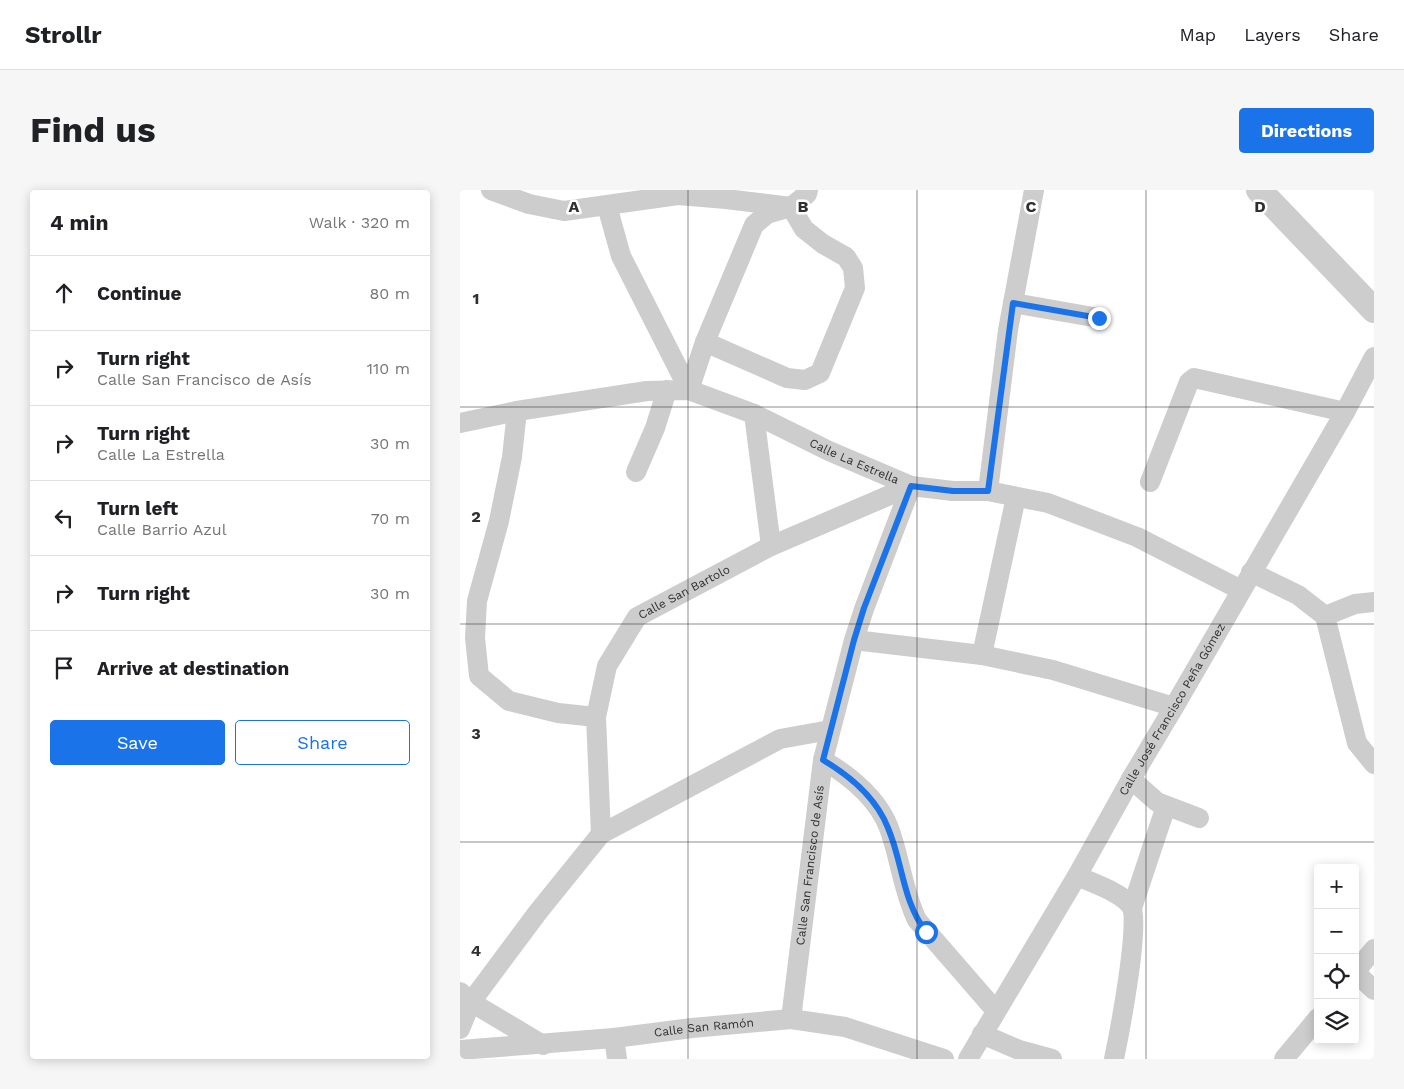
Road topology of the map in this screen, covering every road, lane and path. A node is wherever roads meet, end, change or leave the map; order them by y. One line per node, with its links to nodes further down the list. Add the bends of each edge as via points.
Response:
1 (491, 190): 5 (street, via 529,204 564,211)
2 (808, 190): 6 (street)
3 (1034, 190): 7 (street)
4 (1259, 190): 8 (street)
5 (607, 206): 6 (street, via 678,196); 13 (street, via 621,256)
6 (791, 207): 10 (street, via 768,214 754,225); 10 (street, via 804,229 846,256 853,268 855,288 820,374 805,380 787,378)
7 (1013, 303): 9 (street); 21 (street)
8 (1374, 310)
9 (1099, 318)
10 (705, 342): 13 (street)
11 (1374, 357): 15 (street, Calle José Francisco Peña Gómez)
12 (667, 390): 13 (street, Calle La Estrella); 14 (street, Calle La Estrella); 18 (street)
13 (689, 390): 16 (street, Calle La Estrella)
14 (517, 411): 17 (street, Calle La Estrella); 31 (street, via 512,458 499,521 477,601 475,638 479,676 509,701)
15 (1345, 412): 19 (street, via 1194,378 1189,382); 24 (street, Calle José Francisco Peña Gómez)
16 (754, 414): 20 (street, Calle La Estrella); 23 (street)
17 (460, 423)
18 (636, 472)
19 (1150, 482)
20 (911, 486): 21 (street, Calle La Estrella); 23 (street, Calle San Bartolo); 28 (street, Calle San Francisco de Asís)
21 (988, 491): 22 (street, Calle La Estrella)
22 (1016, 497): 25 (street, Calle La Estrella, via 1048,503 1136,537); 29 (street)
23 (771, 546): 31 (street, Calle San Bartolo, via 637,617 607,666)
24 (1251, 572): 25 (street, Calle José Francisco Peña Gómez); 27 (street, via 1298,595)
25 (1241, 590): 30 (street, Calle José Francisco Peña Gómez)
26 (1374, 602): 27 (street, via 1355,604)
27 (1325, 616): 34 (street, via 1357,743)
28 (854, 640): 29 (street); 32 (street, Calle San Francisco de Asís)
29 (982, 655): 30 (street, via 1053,670)
30 (1174, 707): 35 (street, Calle José Francisco Peña Gómez)
31 (596, 718): 38 (street, Calle San Bartolo)
32 (830, 730): 33 (street, Calle San Francisco de Asís); 38 (street, via 780,739)
33 (823, 760): 46 (street, via 842,771 879,808 889,828 910,906 917,920); 47 (street, Calle San Francisco de Asís)
34 (1374, 764)
35 (1130, 779): 36 (street); 39 (street, Calle José Francisco Peña Gómez)
36 (1166, 806): 37 (street); 40 (street)
37 (1199, 818)
38 (601, 834): 45 (street)
39 (1077, 876): 40 (street, via 1124,898); 46 (street, Calle José Francisco Peña Gómez)
40 (1132, 908): 58 (street, via 1134,924 1129,975)
41 (1374, 949): 42 (street)
42 (1359, 967)
43 (1359, 976): 44 (street)
44 (1374, 990)
45 (466, 997): 49 (street); 52 (street)
46 (996, 1011): 50 (street, Calle José Francisco Peña Gómez)
47 (791, 1019): 51 (street, Calle San Ramón); 55 (street, Calle San Ramón, via 845,1027)
48 (1314, 1023): 59 (street)
49 (460, 1029)
50 (982, 1034): 56 (street, Calle José Francisco Peña Gómez); 57 (street, via 1019,1050)
51 (614, 1038): 52 (street, Calle San Ramón); 54 (street)
52 (543, 1044): 53 (street, Calle San Ramón)
53 (460, 1050)
54 (617, 1059)
55 (944, 1059)
56 (968, 1059)
57 (1052, 1059)
58 (1114, 1059)
59 (1284, 1059)

